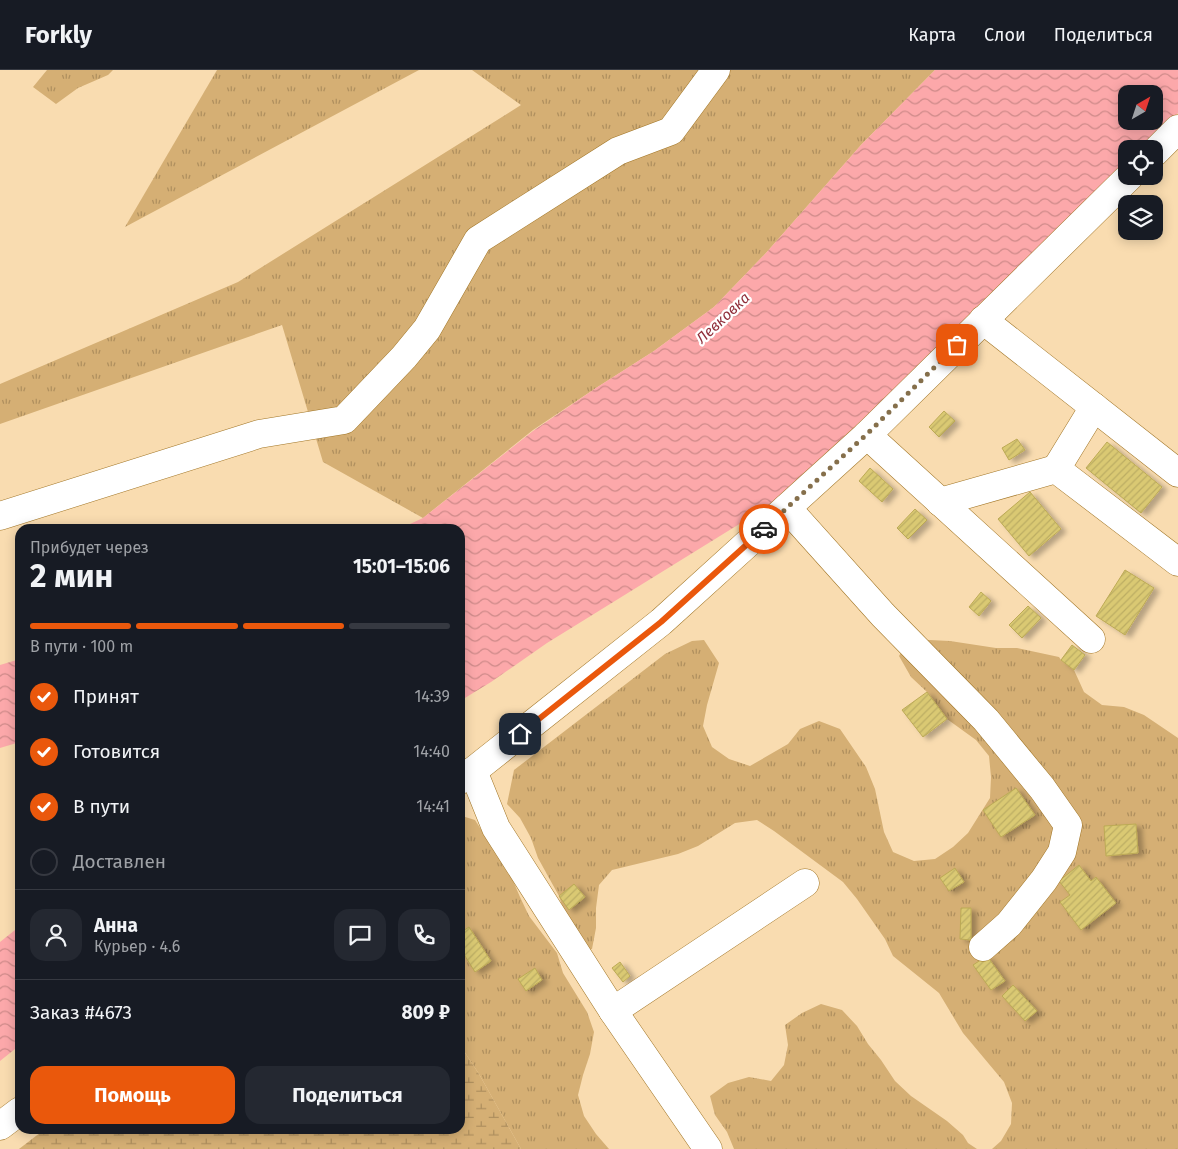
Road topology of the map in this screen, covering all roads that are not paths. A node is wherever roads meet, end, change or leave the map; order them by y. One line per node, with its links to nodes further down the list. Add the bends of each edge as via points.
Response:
1 (716, 70): 12 (street, via 671,131 618,151 478,240 427,329 344,420 259,434)
2 (1178, 129): 3 (street)
3 (1163, 144)
4 (1121, 185): 5 (street)
5 (983, 320): 6 (street); 7 (street)
6 (1094, 407): 8 (street); 9 (street)
7 (867, 434): 10 (street); 11 (street)
8 (1056, 469): 10 (street); 13 (street)
9 (1178, 474)
10 (940, 502): 14 (street)
11 (787, 508): 15 (street, via 661,622); 17 (street, via 883,615 986,720 1068,825 1062,852 1044,880 1009,924)
12 (0, 516)
13 (1178, 562)
14 (1091, 639)
15 (467, 776): 18 (street, via 496,828)
16 (805, 883): 18 (street)
17 (983, 947)
18 (613, 1010): 21 (street)
19 (15, 1115): 20 (street)
20 (0, 1126)
21 (708, 1149)

